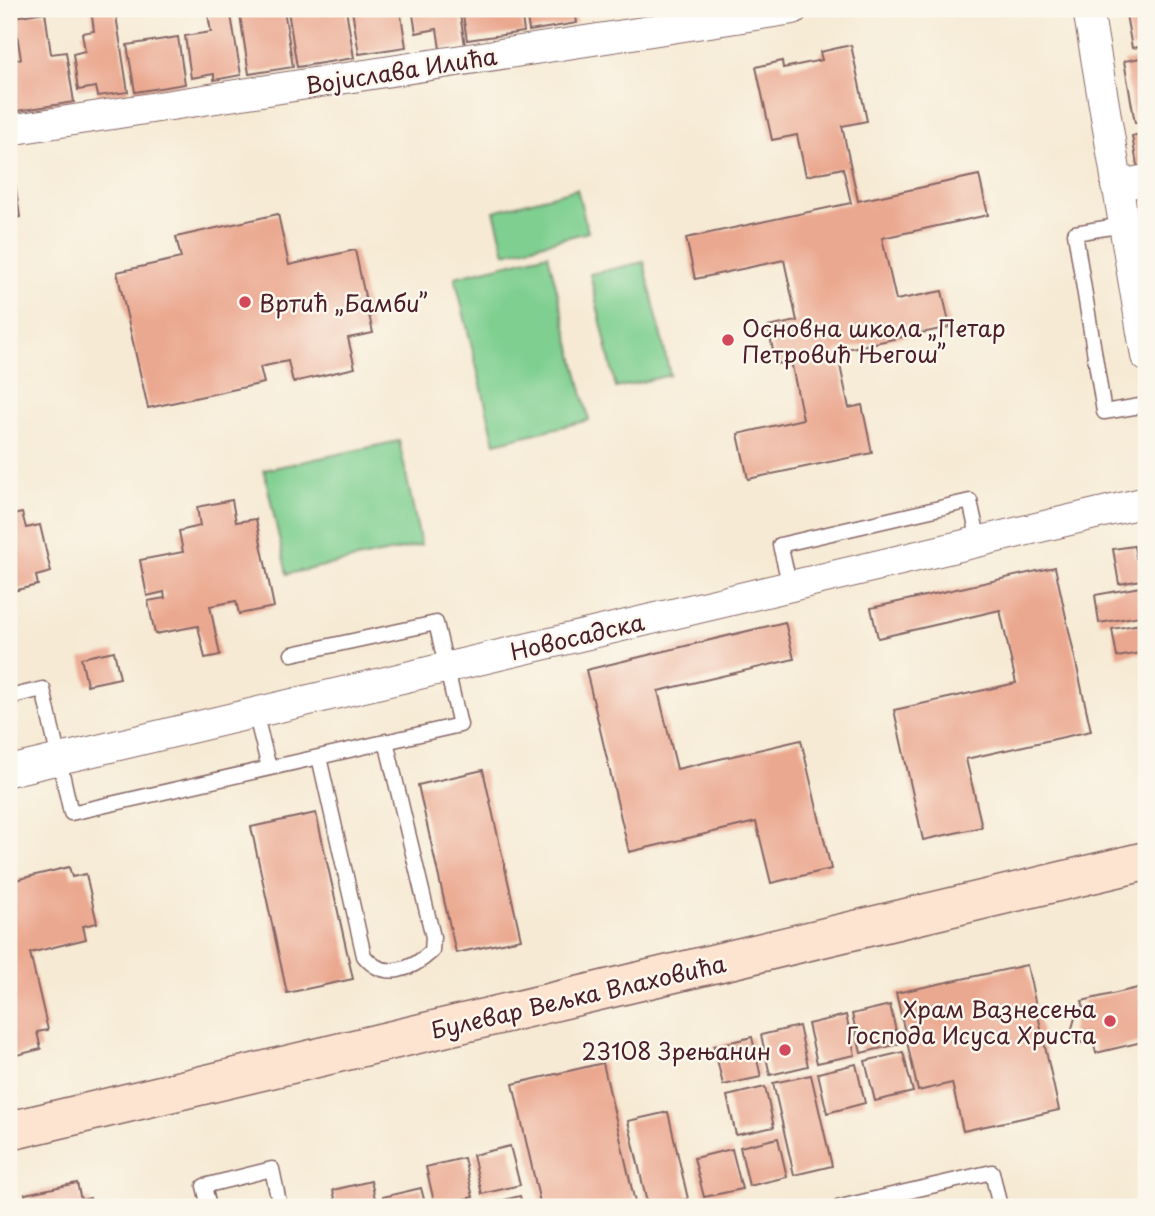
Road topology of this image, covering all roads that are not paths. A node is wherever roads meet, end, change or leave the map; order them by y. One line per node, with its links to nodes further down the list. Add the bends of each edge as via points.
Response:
1 (793, 9): 3 (street, Војислава Илића)
2 (1088, 9): 6 (street)
3 (722, 14): 4 (street, Војислава Илића)
4 (9, 130)
5 (1146, 180): 6 (street)
6 (1116, 186): 7 (street)
7 (1123, 225): 8 (street); 9 (lane, via 1075,233 1104,412)
8 (1146, 356)
9 (1146, 405)
10 (1146, 502): 11 (street, Новосадска)
11 (979, 541): 12 (street, Новосадска); 12 (lane, via 970,501 780,545)
12 (790, 586): 14 (street, Новосадска)
13 (292, 654): 14 (lane, via 436,623)
14 (446, 667): 16 (street, Новосадска); 17 (lane, via 460,725)
15 (9, 698): 19 (lane, via 43,689)
16 (255, 712): 19 (street, Новосадска); 20 (lane)
17 (386, 741): 18 (lane); 18 (lane, via 433,937 432,951 418,965 398,971 382,970 364,956)
18 (319, 757): 20 (lane)
19 (59, 759): 20 (lane, via 71,813); 21 (street, Новосадска)
20 (269, 768)
21 (9, 771)
22 (1141, 863): 23 (main road, Булевар Вељка Влаховића)
23 (9, 1131)
24 (209, 1207): 25 (lane, via 204,1186 272,1169)
25 (280, 1207)
26 (840, 1207): 27 (lane, via 992,1172)
27 (1000, 1207)

